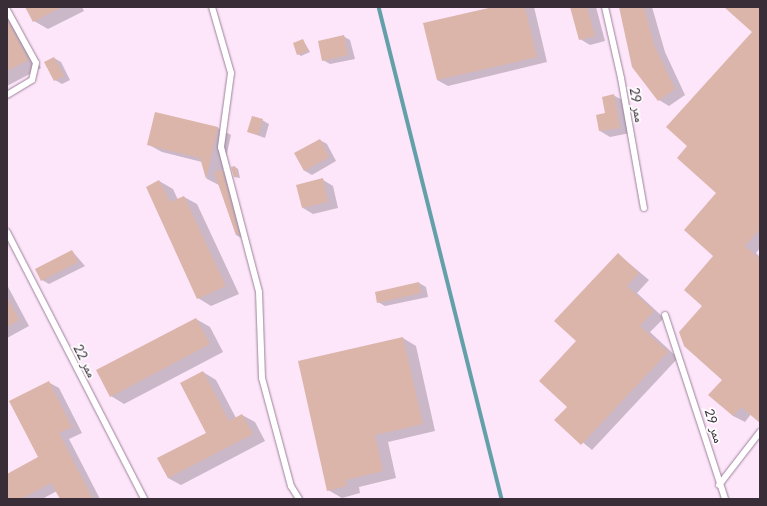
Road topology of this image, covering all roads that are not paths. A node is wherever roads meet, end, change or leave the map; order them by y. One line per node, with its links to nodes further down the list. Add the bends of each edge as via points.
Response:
1 (212, 7): 11 (lane, via 231,73 221,147 259,292 262,378 291,486)
2 (604, 7): 5 (lane, ممر 29)
3 (7, 10): 4 (lane, via 36,64 32,80)
4 (7, 95)
5 (644, 208)
6 (7, 232): 10 (lane, ممر 22)
7 (665, 315): 9 (lane, ممر 29)
8 (760, 432): 9 (lane)
9 (720, 484): 12 (lane, ممر 29)
10 (144, 499)
11 (299, 499)
12 (724, 499)

